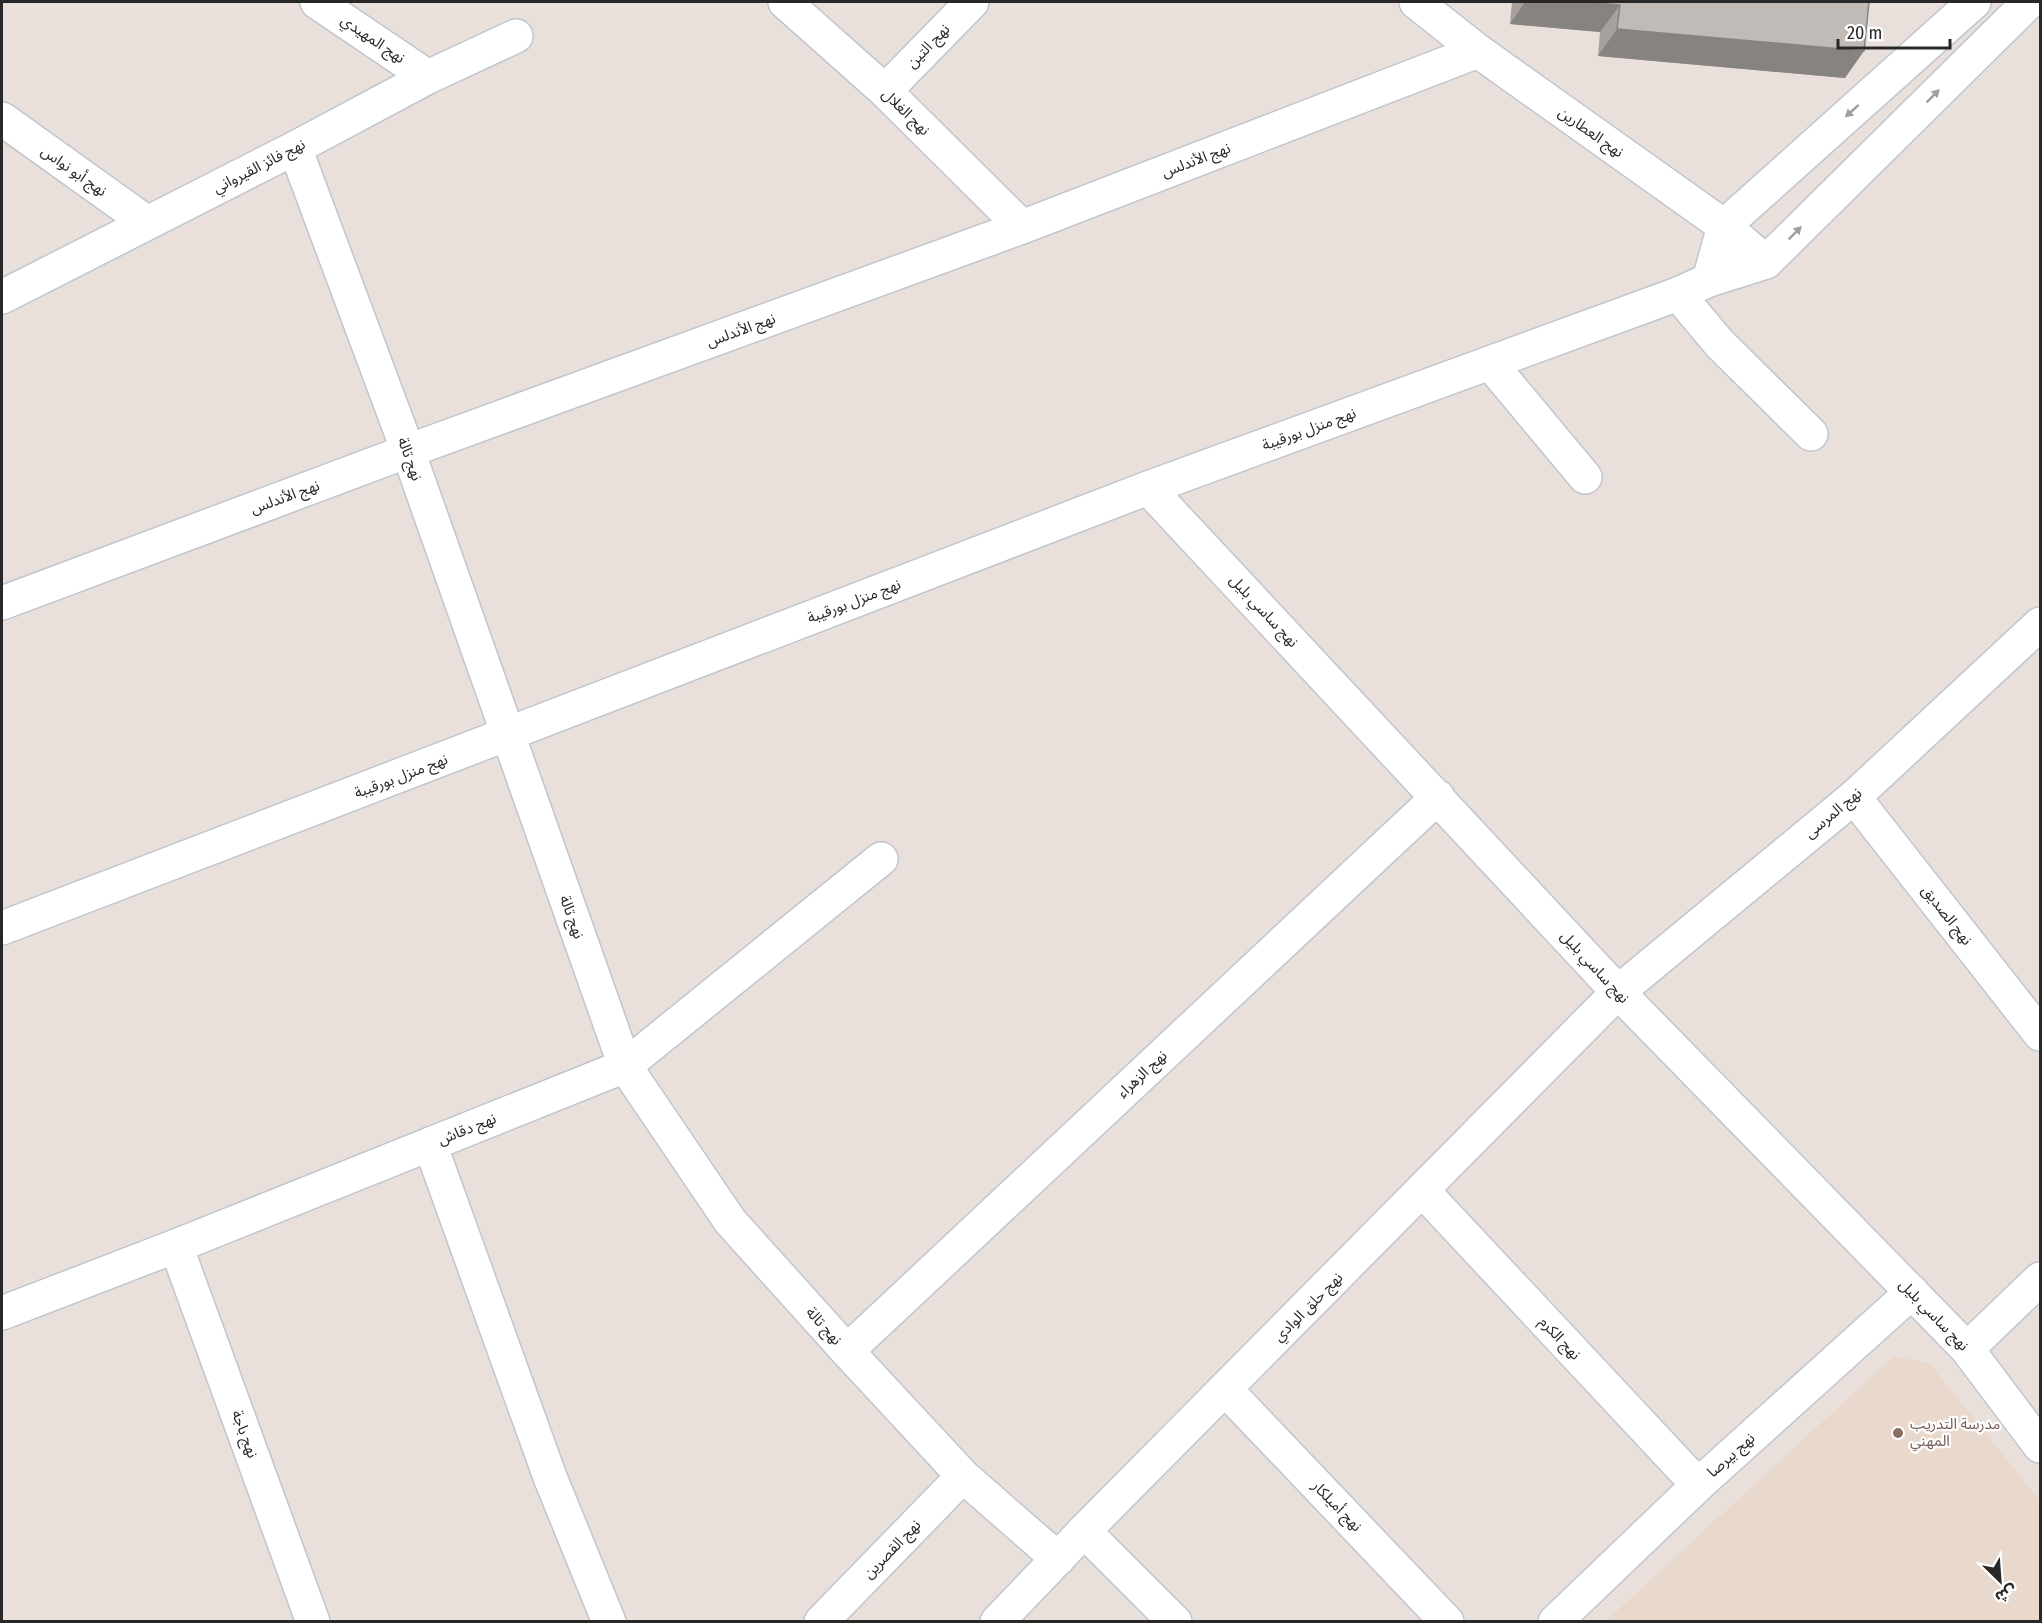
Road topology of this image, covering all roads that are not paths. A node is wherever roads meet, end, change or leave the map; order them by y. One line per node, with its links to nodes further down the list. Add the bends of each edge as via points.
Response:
1 (317, 2): 9 (street, نهج المهيدي)
2 (785, 2): 10 (street, نهج الغلال)
3 (972, 2): 10 (street, نهج التين)
4 (1416, 2): 8 (street, نهج العطارين)
5 (1974, 2): 14 (street, one-way to 14)
6 (2029, 2): 16 (street, one-way to 6)
7 (516, 36): 9 (street, نهج فائز القيرواني)
8 (1478, 51): 14 (street, نهج العطارين); 15 (street, نهج الأندلس)
9 (428, 77): 12 (street, نهج فائز القيرواني)
10 (885, 92): 15 (street, نهج الغلال)
11 (2, 119): 13 (street, نهج أبو نواس)
12 (295, 148): 13 (street, نهج فائز القيرواني); 22 (street, نهج تالة)
13 (146, 222): 19 (street, نهج فائز القيرواني)
14 (1724, 226): 16 (street, نهج العطارين); 17 (street)
15 (1022, 227): 22 (street, نهج الأندلس)
16 (1766, 262): 17 (street, نهج منزل بورقيبة)
17 (1709, 280): 18 (street, نهج منزل بورقيبة)
18 (1678, 294): 20 (street, نهج منزل بورقيبة); 21 (street, via 1719,343)
19 (2, 297)
20 (1490, 363): 23 (street); 24 (street, نهج منزل بورقيبة)
21 (1811, 434)
22 (408, 451): 25 (street, نهج الأندلس); 27 (street, نهج تالة)
23 (1585, 477)
24 (1148, 488): 27 (street, نهج منزل بورقيبة); 28 (street, نهج ساسي بليل)
25 (2, 603)
26 (2040, 624): 29 (street, نهج المرسى)
27 (507, 735): 31 (street, نهج منزل بورقيبة); 34 (street, نهج تالة)
28 (1438, 797): 32 (street, نهج ساسي بليل); 42 (street, نهج الزهراء)
29 (1854, 797): 32 (street, نهج المرسى); 33 (street, نهج الصديق)
30 (881, 859): 34 (street, نهج دقاش)
31 (2, 928)
32 (1618, 992): 36 (street, نهج حلق الوادي); 39 (street, نهج ساسي بليل)
33 (2040, 1034)
34 (625, 1066): 35 (street, نهج دقاش); 42 (street, نهج تالة, via 730,1221)
35 (430, 1144): 37 (street, نهج دقاش); 50 (street, via 550,1477)
36 (1422, 1190): 43 (street, نهج حلق الوادي); 46 (street, نهج الكرم)
37 (176, 1246): 40 (street, نهج دقاش); 49 (street, نهج باجة)
38 (2040, 1279): 41 (street)
39 (1912, 1293): 41 (street, نهج ساسي بليل); 46 (street, نهج بيرصا)
40 (2, 1313)
41 (1967, 1349): 44 (street, نهج ساسي بليل)
42 (847, 1351): 45 (street, نهج تالة)
43 (1226, 1390): 47 (street, نهج حلق الوادي); 54 (street, نهج أميلكار)
44 (2040, 1446)
45 (963, 1476): 48 (street, نهج تالة); 51 (street, نهج القصرين)
46 (1698, 1485): 55 (street, نهج بيرصا)
47 (1084, 1531): 48 (street, نهج حلق الوادي); 53 (street)
48 (1058, 1559): 52 (street, نهج حلق الوادي)
49 (313, 1622)
50 (609, 1622)
51 (821, 1622)
52 (997, 1622)
53 (1175, 1622)
54 (1447, 1622)
55 (1554, 1622)

